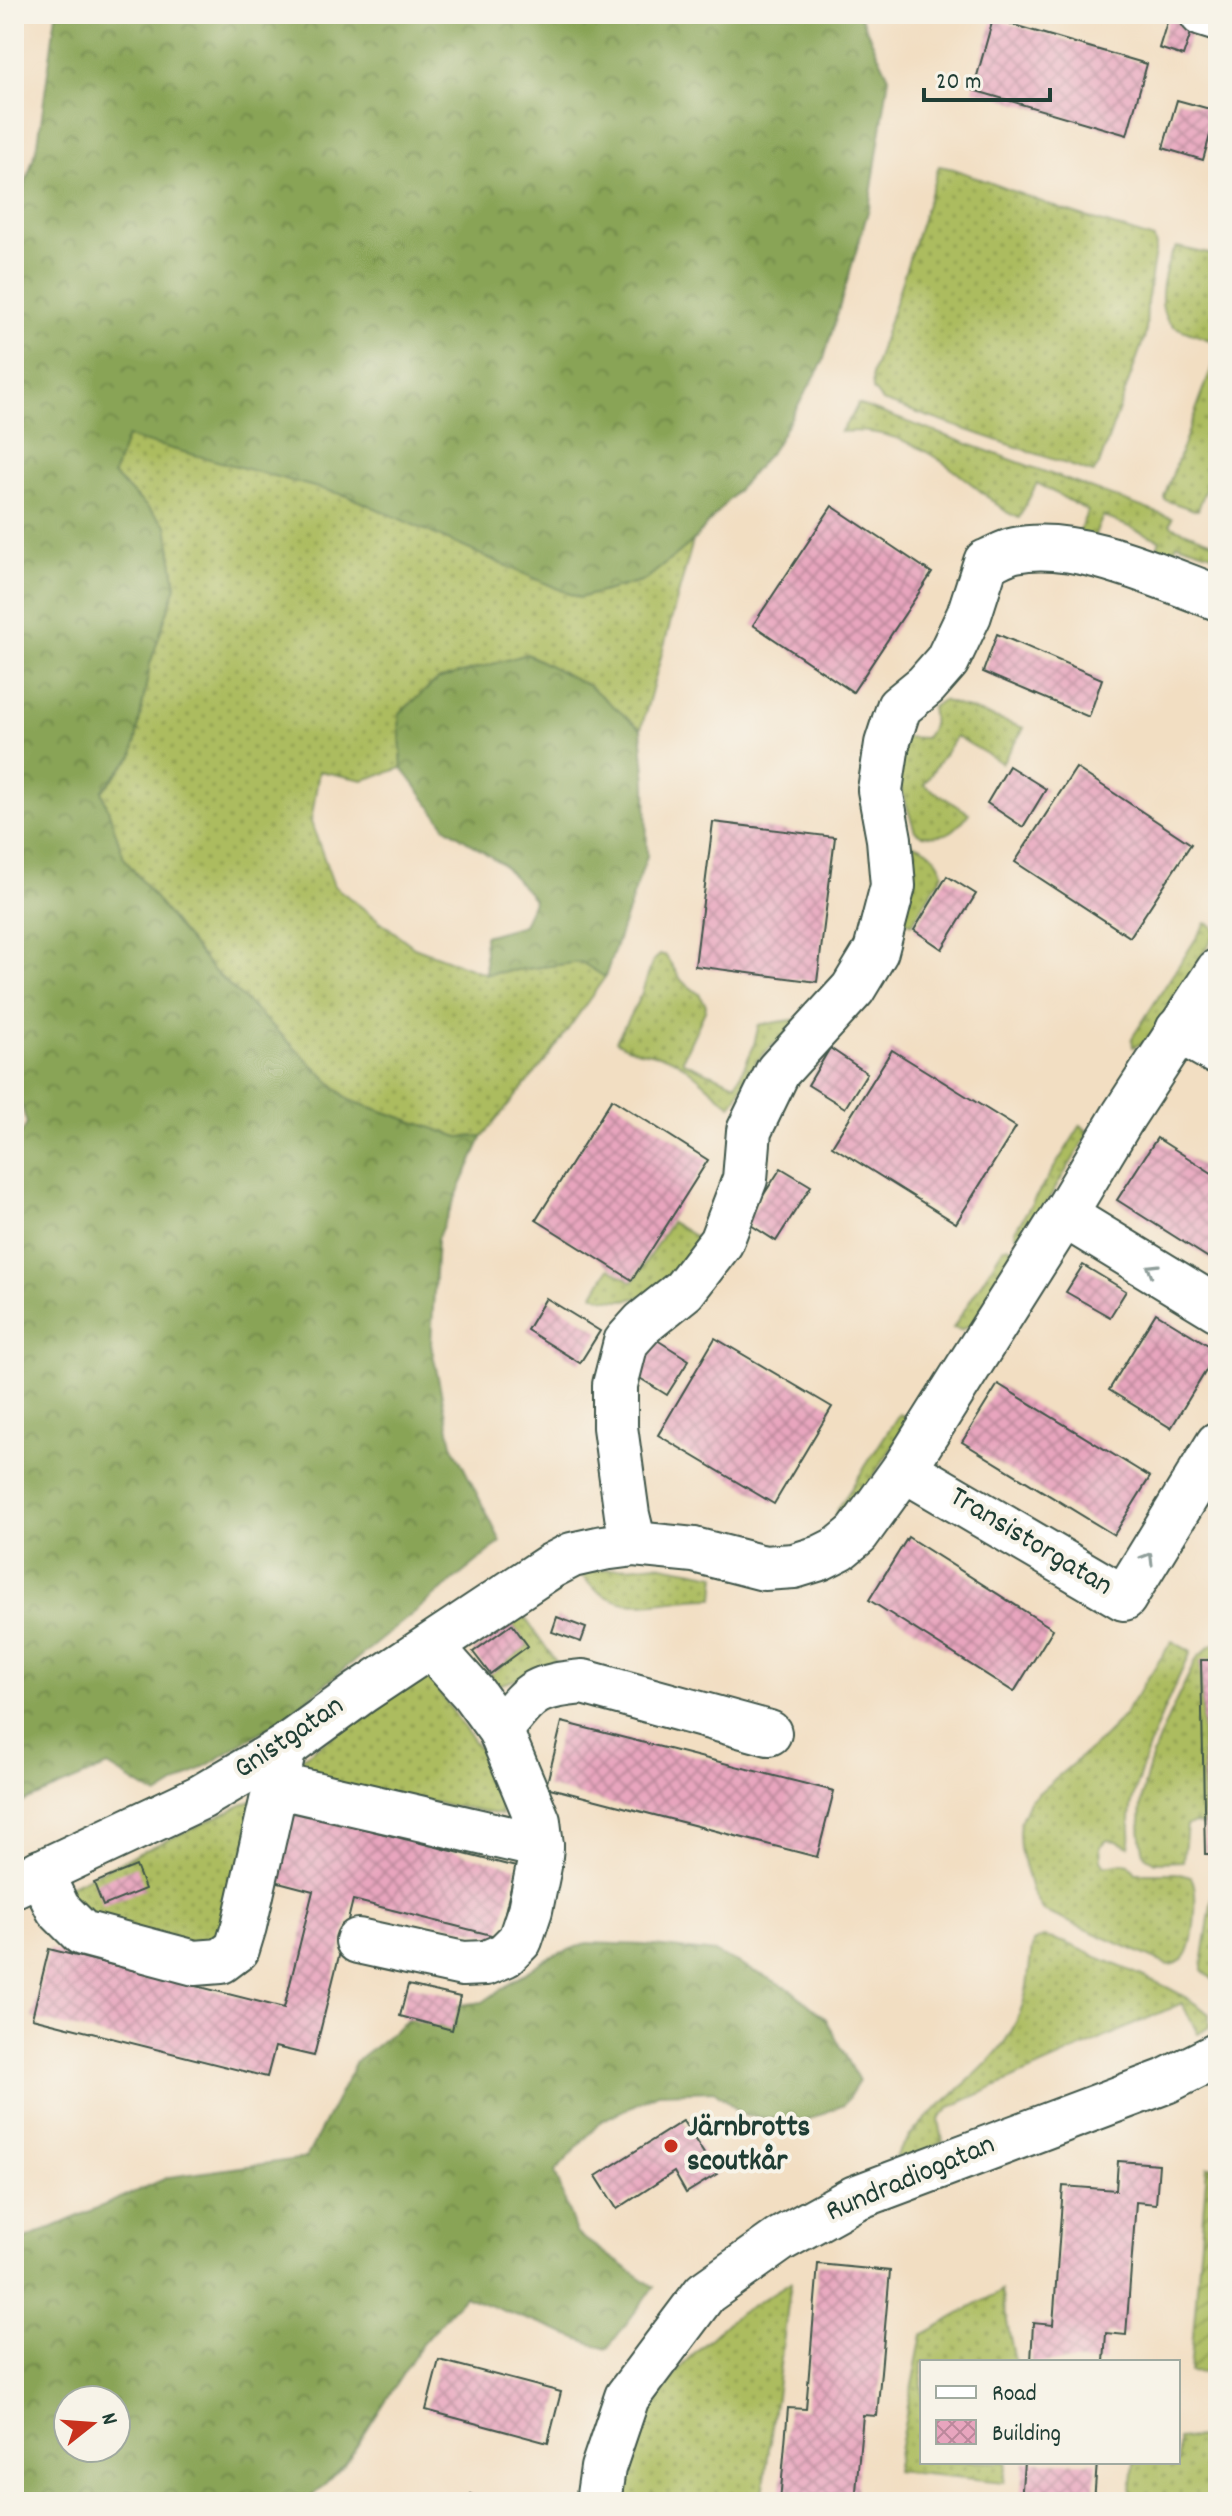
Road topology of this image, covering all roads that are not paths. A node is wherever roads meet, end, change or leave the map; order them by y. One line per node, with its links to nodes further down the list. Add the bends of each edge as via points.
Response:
1 (1202, 14): 2 (street)
2 (1218, 19)
3 (1218, 598): 11 (street, via 1143,569 1070,550 1013,550 986,562 947,661 899,707 887,744 880,790 893,886 876,951 853,989 778,1071 749,1131 745,1179 721,1242 684,1290 626,1342 615,1385 615,1427)
4 (1218, 971): 5 (street)
5 (1178, 1030): 6 (street); 7 (street)
6 (1218, 1053)
7 (1064, 1215): 8 (street, one-way to 7); 10 (street)
8 (1218, 1309)
9 (1218, 1444): 10 (street, Transistorgatan, one-way to 9, via 1124,1598)
10 (904, 1469): 11 (street, via 857,1534 840,1548 794,1566 764,1568 694,1550)
11 (634, 1544): 12 (street, Gnistgatan, via 572,1555)
12 (432, 1647): 13 (street); 15 (street, Gnistgatan, via 361,1692)
13 (500, 1730): 14 (street, via 532,1693 583,1682); 16 (street, via 538,1821)
14 (769, 1733)
15 (280, 1767): 16 (street); 17 (street, Gnistgatan, via 201,1797); 17 (street, via 244,1926 237,1949 221,1961 195,1963 82,1933)
16 (541, 1846): 18 (street, via 530,1910 520,1940 505,1955 463,1964)
17 (27, 1878)
18 (358, 1941)
19 (1218, 2055): 20 (street, Rundradiogatan, via 1166,2081 855,2198 781,2239 705,2293 627,2397 603,2468)
20 (598, 2502)

